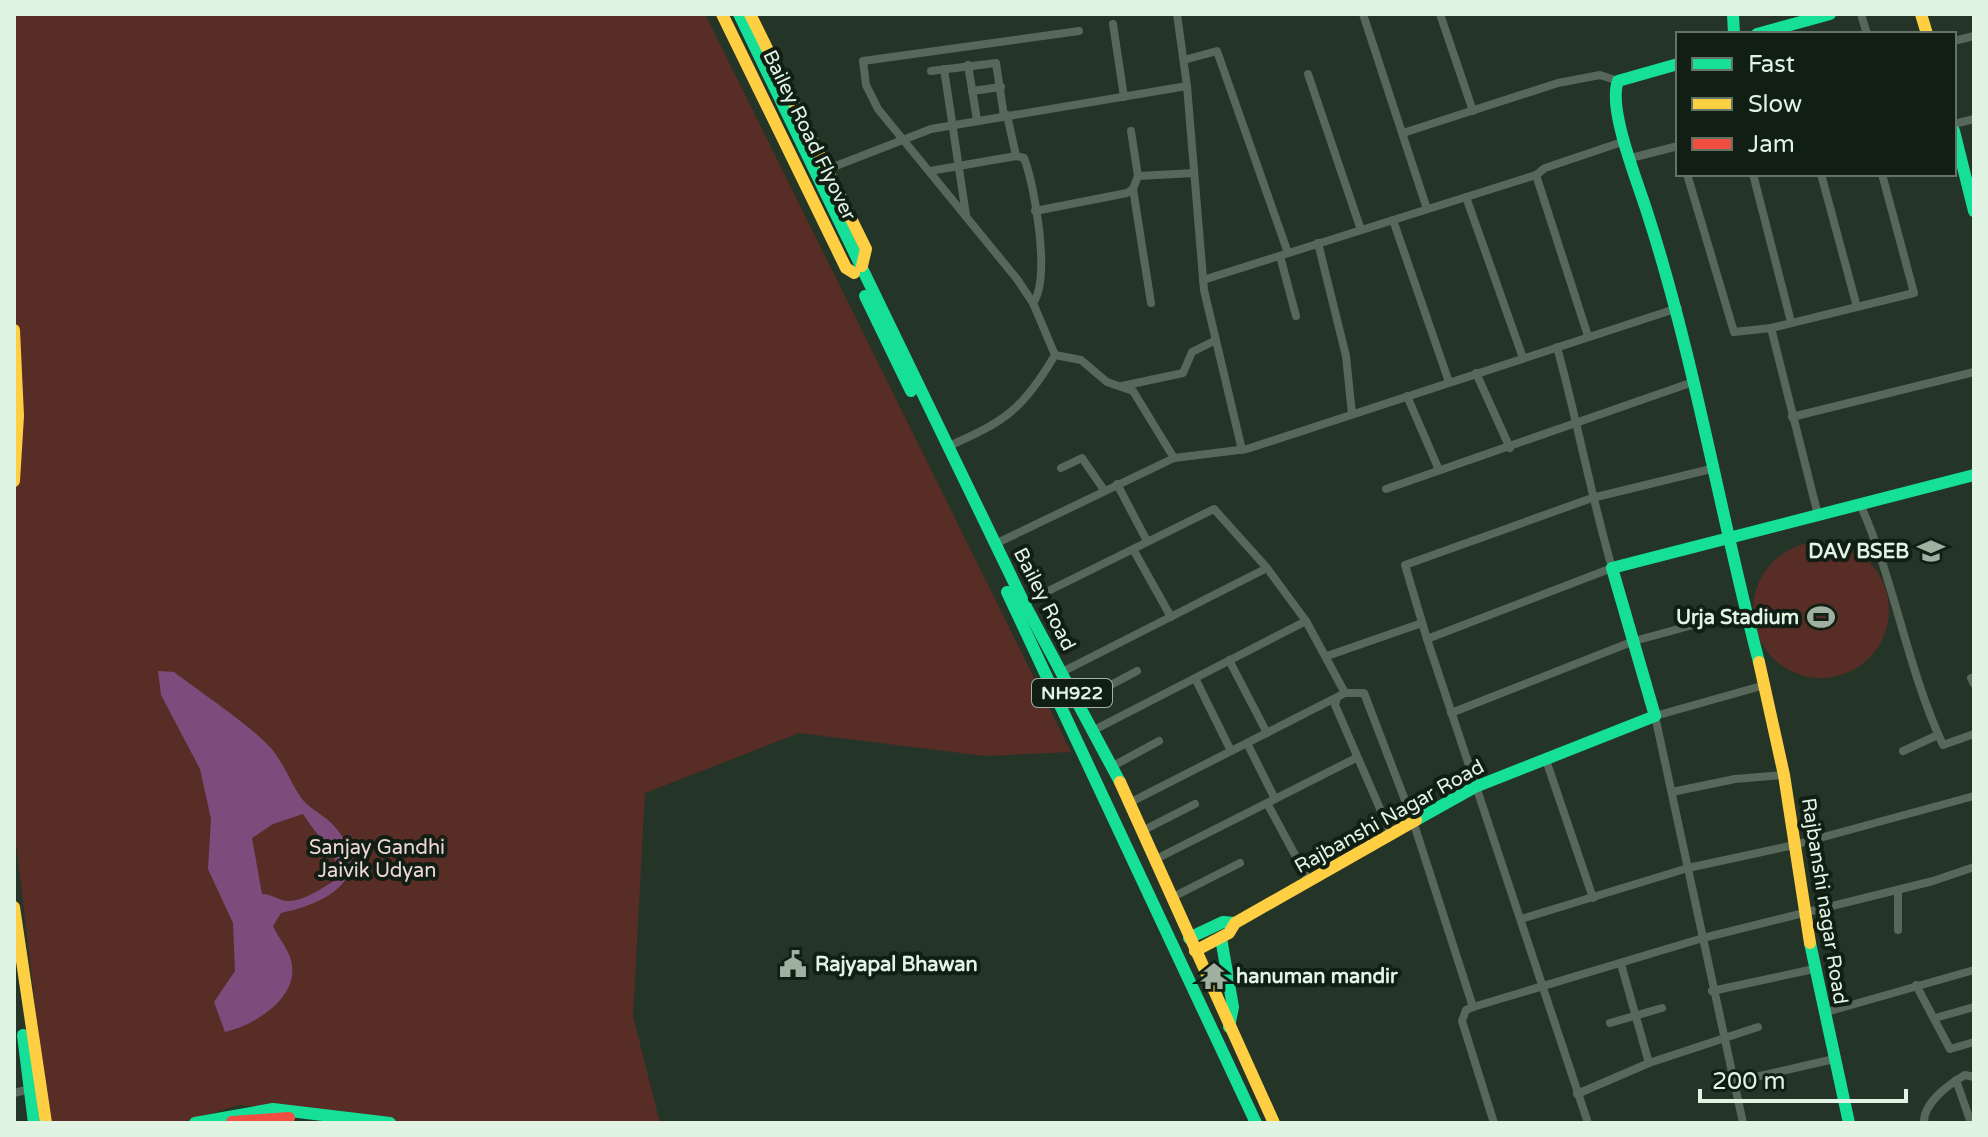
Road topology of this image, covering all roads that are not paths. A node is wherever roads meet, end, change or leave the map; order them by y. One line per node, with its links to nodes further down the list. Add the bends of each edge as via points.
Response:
1 (722, 14): 56 (main road, via 846,268)
2 (730, 14): 15 (main road, Bailey Road Flyover / NH922)
3 (739, 14): 15 (main road, Bailey Road Flyover / NH922)
4 (750, 14): 37 (main road)
5 (1177, 14): 12 (street)
6 (1363, 14): 29 (street)
7 (1440, 14): 24 (street)
8 (1830, 14): 11 (main road)
9 (1113, 24): 23 (street)
10 (1079, 31): 30 (street, via 865,58 866,85)
11 (1764, 32)
12 (1184, 60): 20 (street); 55 (street, via 1217,51)
13 (968, 65): 16 (street); 21 (street, via 996,63); 22 (street)
14 (1676, 65): 19 (main road)
15 (759, 66): 56 (main road, Bailey Road Flyover / NH922)
16 (944, 69): 17 (street); 27 (street)
17 (931, 71)
18 (1308, 74): 53 (street)
19 (1618, 81): 24 (street, via 1600,75 1558,83); 32 (main road, Rajbanshi nagar Road, via 1614,91)
20 (1187, 86): 23 (street); 39 (street)
21 (1001, 87): 22 (street); 25 (street)
22 (972, 91): 26 (street)
23 (1124, 97): 25 (street)
24 (1473, 111): 29 (street)
25 (1006, 116): 26 (street); 34 (street)
26 (977, 120): 27 (street)
27 (953, 124): 30 (street); 36 (street)
28 (1131, 131): 41 (street)
29 (1403, 133): 48 (street)
30 (903, 138): 37 (street); 38 (street)
31 (1956, 139): 50 (main road)
32 (1625, 141): 35 (main road, Rajbanshi nagar Road); 40 (street)
33 (1676, 147): 35 (street)
34 (1016, 156): 36 (street); 49 (street, via 1026,163)
35 (1631, 158): 61 (main road, Rajbanshi nagar Road)
36 (960, 166): 38 (street); 51 (street)
37 (828, 169): 56 (main road, via 866,249)
38 (930, 171): 51 (street)
39 (1194, 173): 41 (street); 57 (street)
40 (1536, 175): 47 (street); 66 (street)
41 (1138, 176): 46 (street)
42 (1688, 176): 64 (street, via 1734,332)
43 (1754, 176): 63 (street)
44 (1822, 176): 60 (street)
45 (1883, 176): 60 (street, via 1914,293)
46 (1133, 189): 49 (street); 59 (street)
47 (1466, 197): 48 (street); 70 (street)
48 (1427, 209): 52 (street)
49 (1035, 211): 58 (street, via 1042,283)
50 (1974, 211)
51 (966, 216): 58 (street)
52 (1393, 220): 53 (street); 73 (street)
53 (1361, 230): 54 (street)
54 (1318, 243): 55 (street); 77 (street, via 1346,356)
55 (1284, 254): 57 (street); 62 (street)
56 (858, 270): 80 (main road, Bailey Road / NH922); 126 (main road, Bailey Road / NH922)
57 (1203, 280): 67 (street)
58 (1033, 303): 69 (street)
59 (1151, 303)
60 (1857, 307): 63 (street)
61 (1678, 308): 66 (street); 74 (main road, Rajbanshi nagar Road)
62 (1296, 316)
63 (1791, 322): 64 (street)
64 (1771, 328): 78 (street)
65 (14, 330): 88 (main road)
66 (1588, 336): 68 (street)
67 (1216, 340): 75 (street, via 1190,354 1183,373); 82 (street)
68 (1557, 347): 70 (street); 79 (street)
69 (1055, 355): 75 (street, via 1081,360 1107,382); 80 (street, via 1034,390 1009,416)
70 (1523, 358): 72 (street)
71 (1974, 372): 78 (street)
72 (1476, 373): 73 (street); 81 (street)
73 (1449, 382): 76 (street)
74 (1693, 382): 79 (street); 85 (main road, Rajbanshi nagar Road)
75 (1122, 386): 83 (street, via 1137,396)
76 (1407, 396): 77 (street); 86 (street)
77 (1352, 414): 82 (street)
78 (1792, 417): 94 (street)
79 (1577, 423): 81 (street); 92 (street)
80 (949, 446): 97 (main road, Bailey Road / NH922)
81 (1510, 448): 86 (street)
82 (1242, 450): 83 (street)
83 (1174, 458): 89 (street)
84 (1061, 468): 91 (street, via 1082,458)
85 (1711, 469): 92 (street); 95 (main road, Rajbanshi nagar Road)
86 (1439, 470): 90 (street)
87 (1974, 475): 93 (main road)
88 (14, 481)
89 (1117, 484): 91 (street); 96 (street)
90 (1386, 489)
91 (1104, 490): 97 (street)
92 (1592, 498): 100 (street); 105 (street, via 1405,565)
93 (1861, 506): 94 (main road); 121 (street, via 1921,697)
94 (1818, 515): 95 (main road)
95 (1727, 540): 100 (main road); 102 (main road, Rajbanshi nagar Road)
96 (1147, 541): 98 (street); 99 (street, via 1214,509)
97 (995, 544): 101 (main road, Bailey Road / NH922)
98 (1133, 549): 101 (street); 103 (street)
99 (1267, 568): 103 (street); 104 (street)
100 (1612, 568): 106 (street); 107 (main road)
101 (1024, 603): 111 (main road, Bailey Road / NH922)
102 (1745, 611): 107 (street); 113 (main road, Rajbanshi nagar Road)
103 (1171, 617): 111 (street)
104 (1306, 621): 108 (street); 109 (street)
105 (1422, 623): 106 (street); 108 (street)
106 (1427, 639): 116 (street)
107 (1634, 641): 116 (street); 117 (main road)
108 (1327, 656): 114 (street)
109 (1229, 660): 112 (street); 119 (street)
110 (1137, 671): 115 (street)
111 (1063, 678): 115 (main road, Bailey Road / NH922); 126 (main road, via 1113,790)
112 (1195, 678): 118 (street); 124 (street)
113 (1765, 685): 117 (street); 130 (main road, Rajbanshi nagar Road)
114 (1341, 695): 119 (street); 127 (street, via 1335,705); 137 (street, via 1361,691 1368,697)
115 (1079, 702): 118 (main road, Bailey Road / NH922)
116 (1451, 713): 131 (street)
117 (1655, 716): 128 (main road, Rajbanshi Nagar Road); 132 (street)
118 (1094, 730): 129 (main road, Bailey Road / NH922)
119 (1267, 733): 123 (street)
120 (1974, 734): 121 (street, via 1945,747)
121 (1938, 735): 125 (street)
122 (1159, 741): 129 (street)
123 (1247, 743): 124 (street); 134 (street)
124 (1231, 751): 135 (street)
125 (1903, 751)
126 (1083, 754): 146 (main road, Bailey Road / NH922)
127 (1356, 758): 134 (street); 139 (street)
128 (1546, 760): 131 (main road, Rajbanshi Nagar Road); 149 (street)
129 (1113, 766): 135 (main road, Bailey Road / NH922)
130 (1784, 775): 132 (street); 140 (main road, Rajbanshi nagar Road)
131 (1475, 787): 137 (main road, Rajbanshi Nagar Road); 152 (street)
132 (1672, 792): 144 (street)
133 (1974, 796): 140 (street)
134 (1271, 801): 141 (street); 145 (street)
135 (1131, 802): 138 (main road, Bailey Road / NH922)
136 (1195, 804): 138 (street)
137 (1413, 821): 139 (main road, Rajbanshi Nagar Road); 166 (street)
138 (1144, 830): 141 (main road, Bailey Road / NH922)
139 (1391, 834): 145 (main road, Rajbanshi Nagar Road)
140 (1794, 845): 144 (street); 151 (main road, Rajbanshi nagar Road)
141 (1158, 858): 148 (main road, Bailey Road / NH922)
142 (1240, 863): 148 (street)
143 (1974, 867): 147 (street)
144 (1688, 868): 149 (street); 157 (street)
145 (1309, 881): 153 (main road, Rajbanshi Nagar Road)
146 (1147, 889): 148 (main road, via 1124,814); 192 (main road, Bailey Road / NH922)
147 (1898, 890): 151 (street); 154 (street)
148 (1170, 895): 155 (main road, Bailey Road / NH922)
149 (1593, 898): 152 (street)
150 (14, 907): 187 (main road)
151 (1803, 913): 157 (street); 161 (main road, Rajbanshi nagar Road)
152 (1521, 919): 164 (street)
153 (1235, 923): 155 (main road, Rajbanshi Nagar Road, via 1223,922); 156 (main road, Rajbanshi Nagar Road)
154 (1898, 930)
155 (1189, 938): 158 (main road, Bailey Road / NH922)
156 (1221, 938): 158 (main road); 173 (main road, via 1233,1007)
157 (1703, 938): 159 (street); 165 (street)
158 (1195, 951): 173 (main road, Bailey Road / NH922)
159 (1621, 964): 164 (street); 170 (street)
160 (14, 966): 182 (main road)
161 (1814, 969): 165 (street); 169 (main road, Rajbanshi nagar Road)
162 (1974, 970): 163 (street)
163 (1916, 985): 169 (street); 171 (street)
164 (1544, 987): 166 (street); 184 (street)
165 (1712, 991): 175 (street)
166 (1473, 1007): 194 (street, via 1462,1021)
167 (1974, 1007): 171 (street)
168 (1662, 1008): 170 (street)
169 (1823, 1013): 177 (main road, Rajbanshi nagar Road)
170 (1636, 1015): 172 (street); 178 (street)
171 (1935, 1018): 176 (street, via 1950,1049)
172 (1610, 1023)
173 (1229, 1027): 193 (main road, Bailey Road / NH922)
174 (1758, 1027): 175 (street)
175 (1723, 1036): 178 (street); 181 (street)
176 (1974, 1042)
177 (1834, 1059): 181 (street); 197 (main road, Rajbanshi nagar Road)
178 (1649, 1063): 184 (street)
179 (1974, 1077): 180 (street)
180 (1956, 1080): 198 (street, via 1926,1110); 199 (street)
181 (1734, 1082): 196 (street)
182 (30, 1089): 183 (street); 186 (main road)
183 (14, 1093)
184 (1577, 1094): 195 (street)
185 (274, 1117): 188 (main road); 189 (main road); 190 (main road); 191 (main road)
186 (34, 1123)
187 (46, 1123)
188 (195, 1123)
189 (229, 1123)
190 (340, 1123)
191 (390, 1123)
192 (1256, 1123)
193 (1274, 1123)
194 (1494, 1123)
195 (1588, 1123)
196 (1743, 1123)
197 (1849, 1123)
198 (1924, 1123)
199 (1971, 1123)

